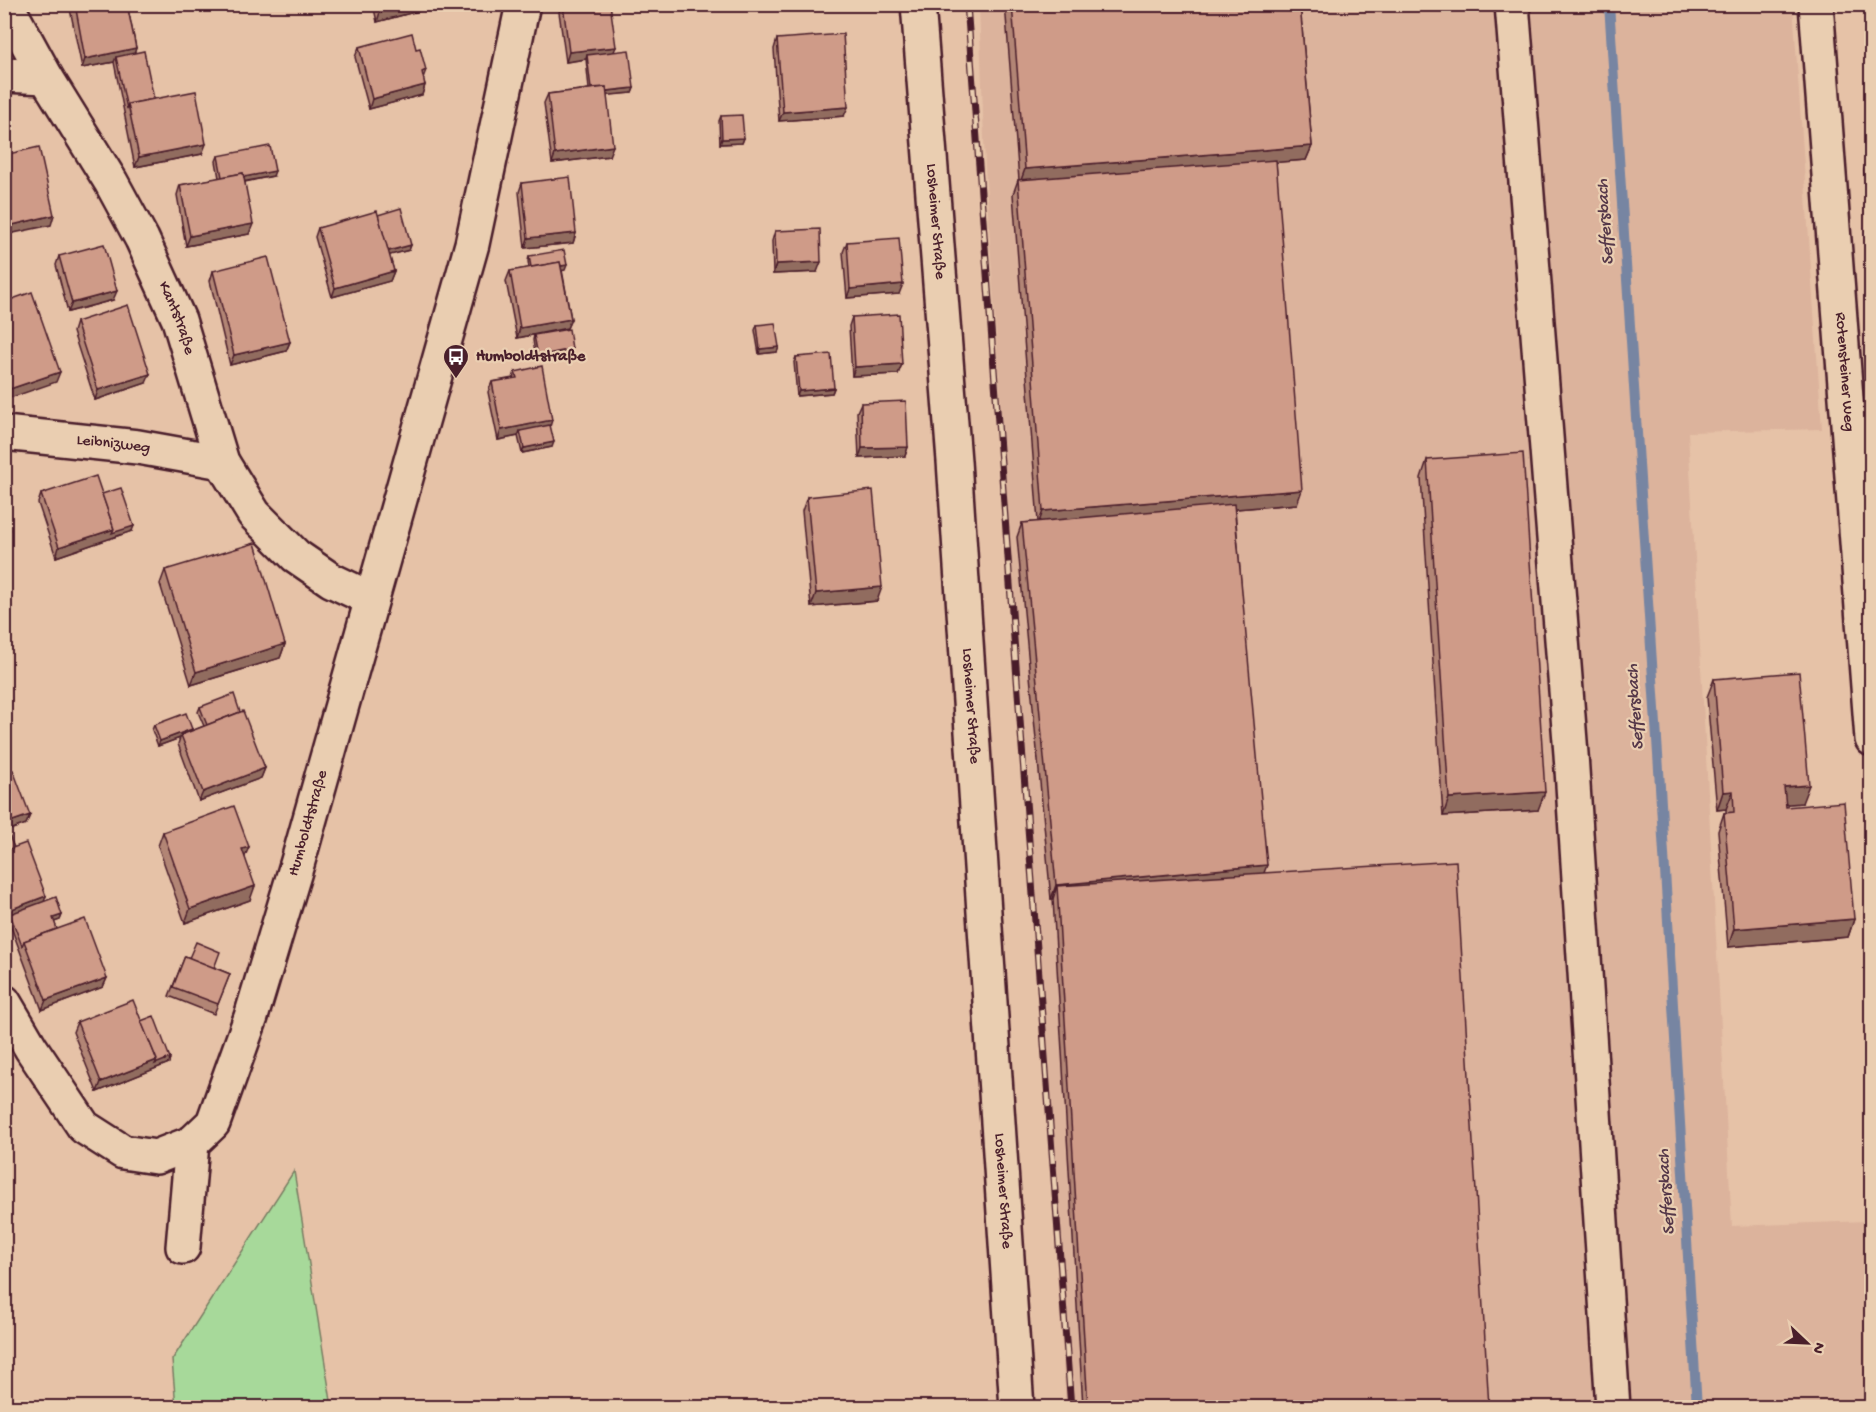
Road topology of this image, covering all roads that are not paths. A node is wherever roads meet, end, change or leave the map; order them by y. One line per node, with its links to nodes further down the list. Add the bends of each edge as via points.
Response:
1 (6, 4): 7 (street, Kantstraße)
2 (523, 4): 10 (street, Humboldtstraße, via 472,244)
3 (918, 4): 15 (street, Losheimer Straße, via 954,461)
4 (1512, 4): 16 (street, via 1571,754)
5 (1816, 4): 11 (street, Rotensteiner Weg)
6 (4, 75): 7 (street)
7 (46, 77): 9 (street, Kantstraße, via 111,182 146,249 178,320)
8 (4, 433): 9 (street, Leibnizweg, via 138,447)
9 (222, 462): 10 (street, Kantstraße, via 254,514 296,556 331,580)
10 (371, 599): 13 (street, Humboldtstraße, via 250,1017 213,1123)
11 (1872, 739)
12 (4, 1002): 13 (street, via 84,1128 123,1152 156,1156)
13 (192, 1143): 14 (street)
14 (183, 1247)
15 (1017, 1407)
16 (1613, 1407)

